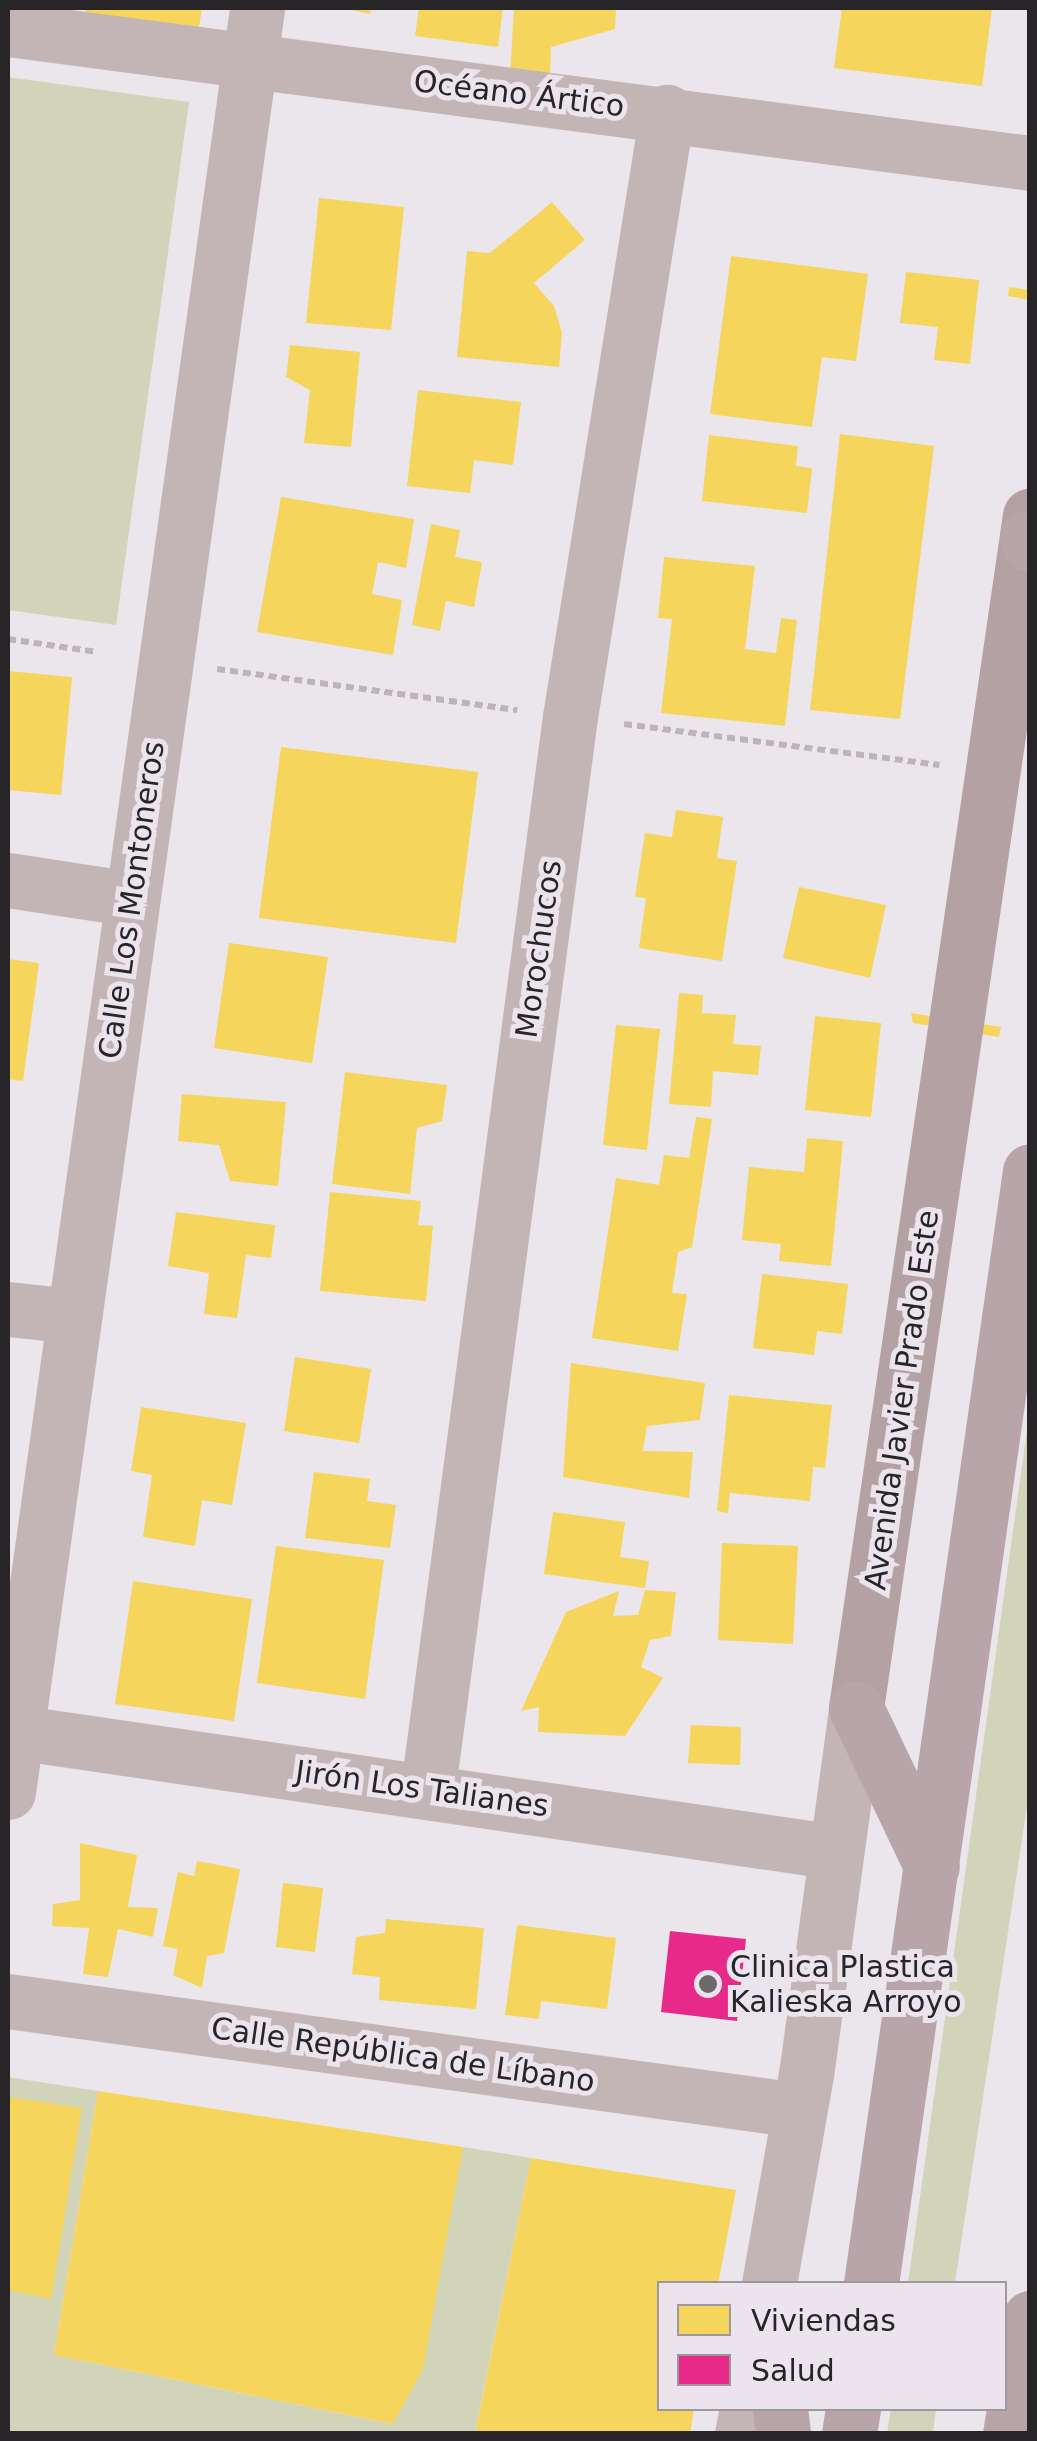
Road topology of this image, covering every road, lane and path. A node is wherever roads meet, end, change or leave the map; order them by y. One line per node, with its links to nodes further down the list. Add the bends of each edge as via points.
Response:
1 (257, 8): 3 (street, Calle Los Montoneros)
2 (8, 29): 3 (street, Océano Ártico)
3 (249, 61): 4 (street, Océano Ártico); 14 (street, Calle Los Montoneros)
4 (668, 112): 5 (street, Océano Ártico); 20 (street, Morochucos, via 570,717)
5 (1030, 164)
6 (1028, 532): 18 (main road, Avenida Javier Prado Este)
7 (8, 639): 8 (path)
8 (97, 652)
9 (201, 667): 10 (path)
10 (523, 711)
11 (618, 723): 12 (path)
12 (947, 766)
13 (8, 880): 14 (street)
14 (132, 899): 17 (street, Calle Los Montoneros)
15 (1030, 1171): 23 (highway)
16 (8, 1309): 17 (street)
17 (74, 1316): 19 (street, Calle Los Montoneros)
18 (856, 1708): 22 (street, Avenida Javier Prado Este); 23 (highway)
19 (12, 1731): 20 (street, Jirón Los Talianes); 21 (street, Calle Los Montoneros)
20 (428, 1788): 22 (street, Jirón Los Talianes)
21 (8, 1792)
22 (836, 1852): 25 (street, Avenida Javier Prado Este)
23 (932, 1866): 27 (highway)
24 (8, 2002): 25 (street, Calle República de Líbano)
25 (798, 2110): 26 (street, Avenida Javier Prado Este)
26 (770, 2281)
27 (871, 2281)
28 (1030, 2318): 29 (highway)
29 (1010, 2434)

